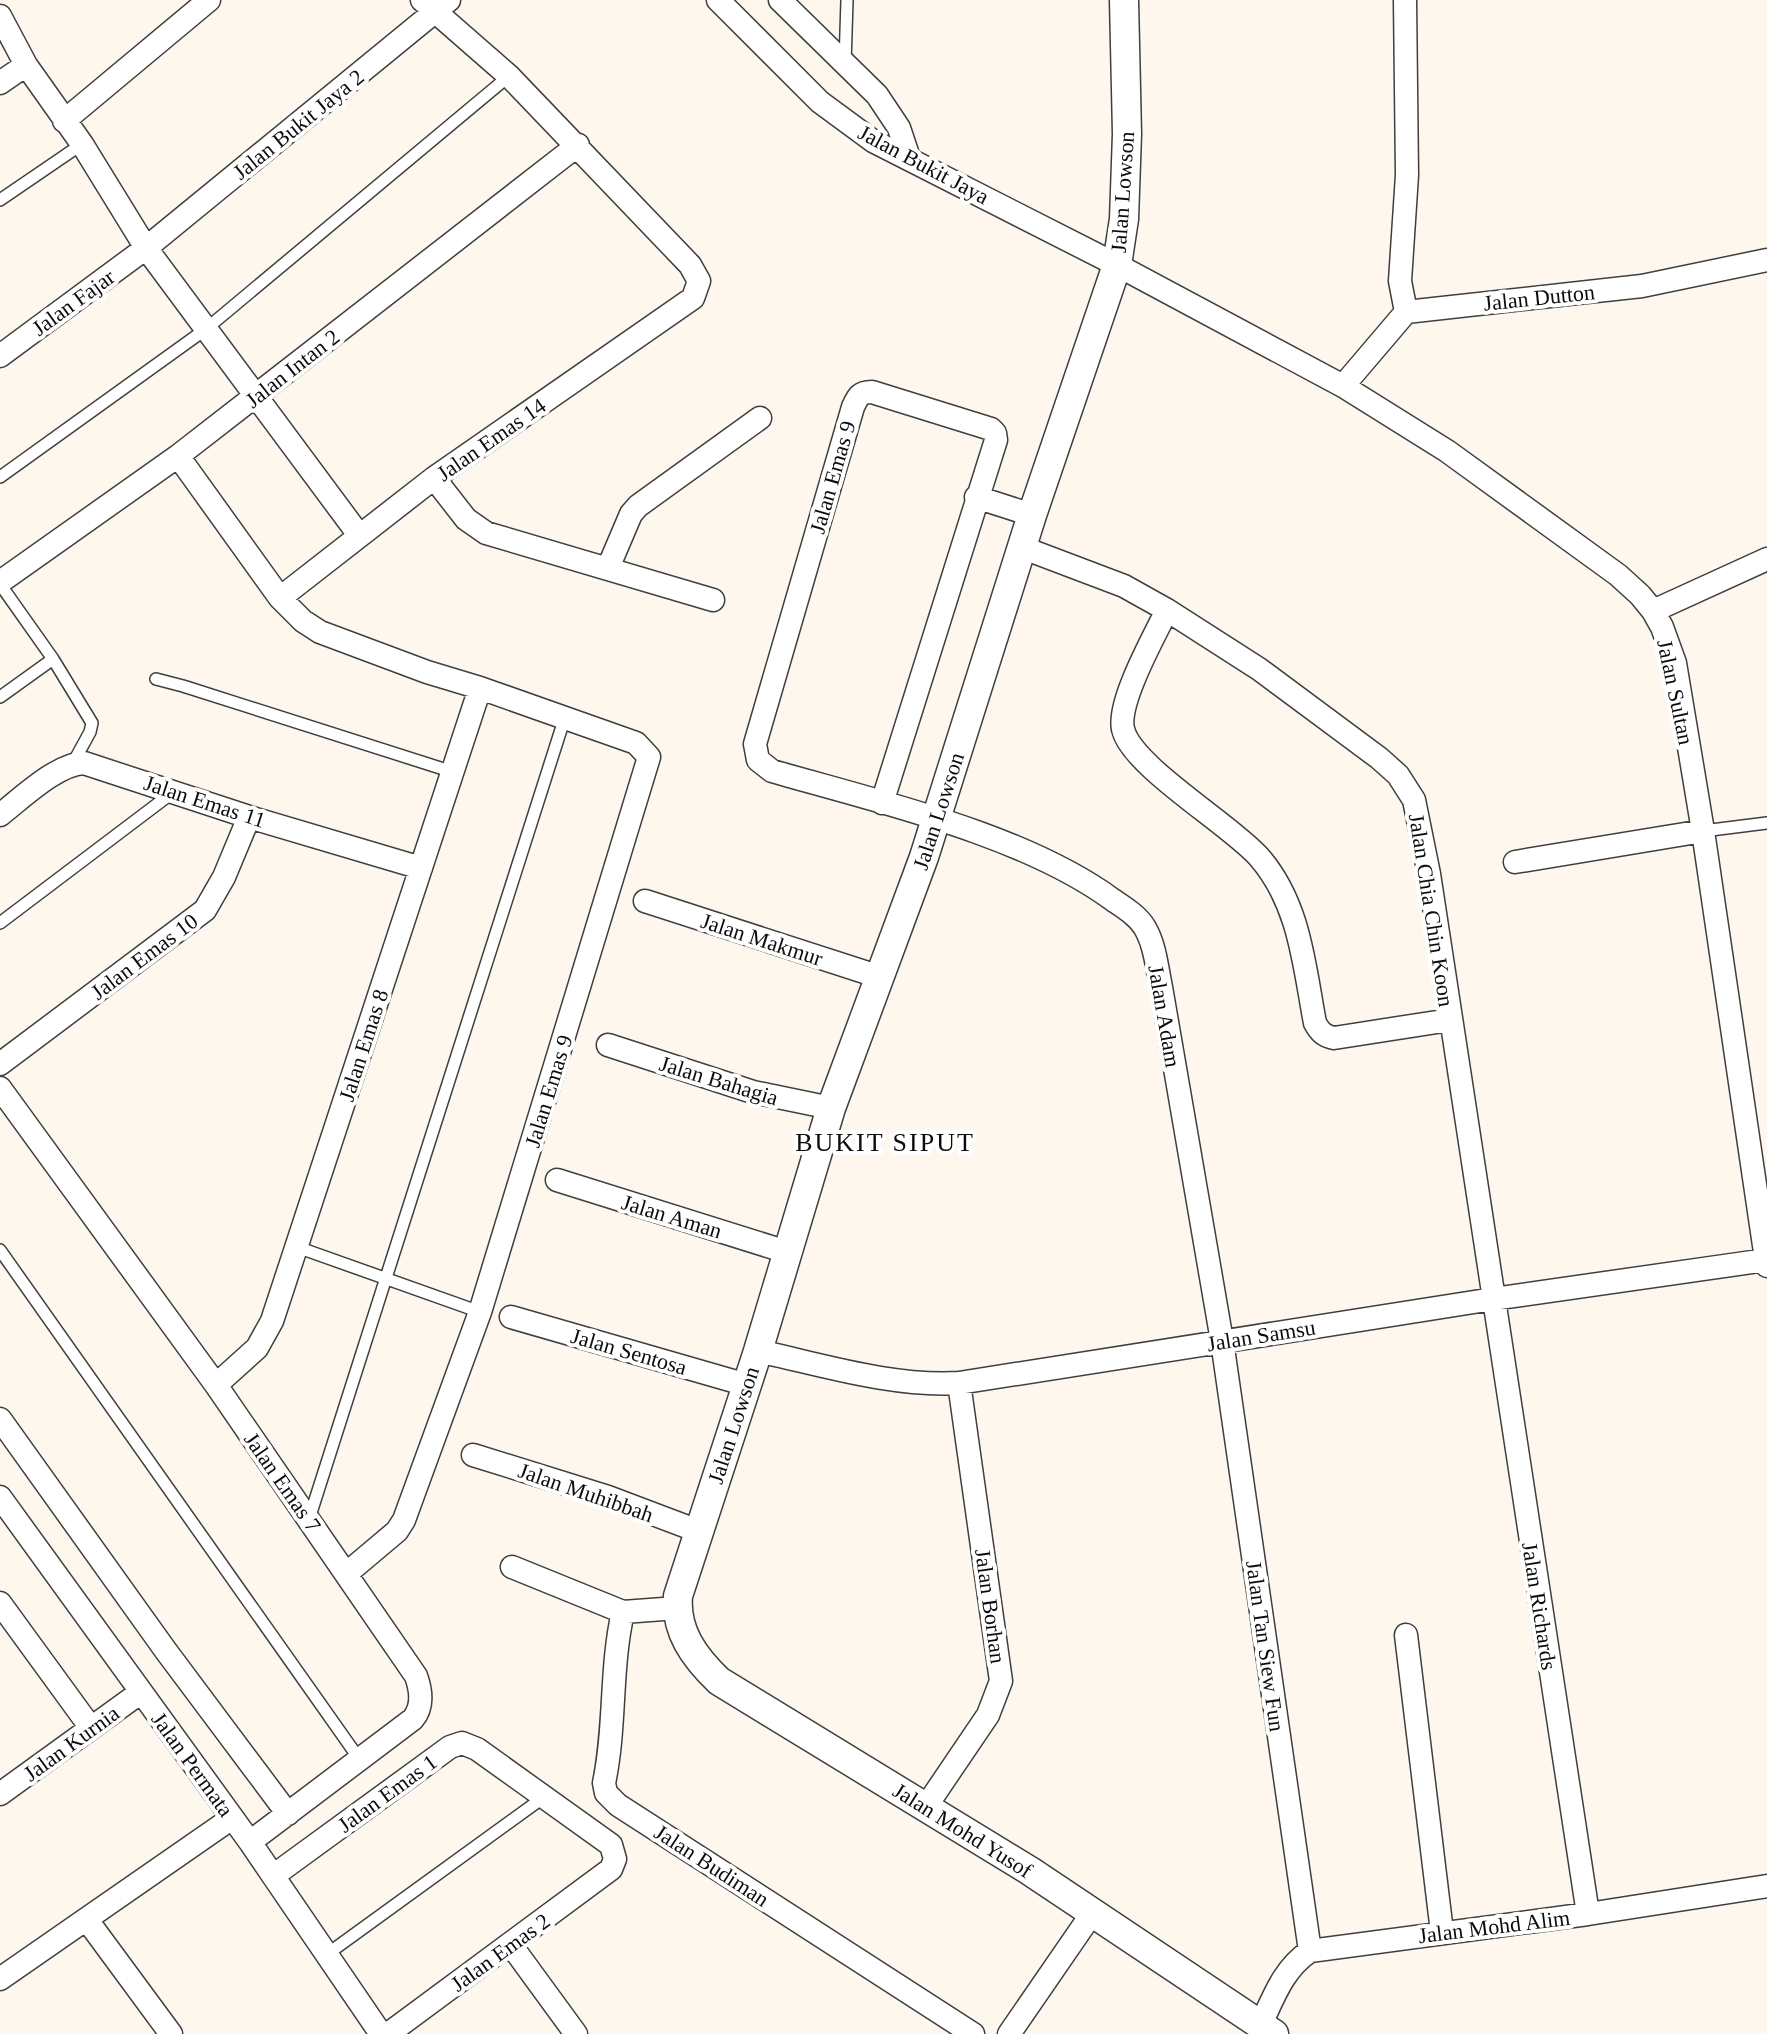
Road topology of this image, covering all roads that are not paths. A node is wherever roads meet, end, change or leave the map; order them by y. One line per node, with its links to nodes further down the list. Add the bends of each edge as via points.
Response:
1 (10, 0): 9 (street)
2 (209, 0): 15 (street)
3 (718, 0): 18 (street, Jalan Bukit Jaya, via 820,102 873,141)
4 (780, 0): 11 (street)
5 (847, 0): 11 (lane)
6 (1124, 0): 22 (street, Jalan Lowson, via 1127,134)
7 (1405, 0): 23 (street, via 1407,175 1400,281)
8 (435, 4): 13 (street); 20 (street, Jalan Bukit Jaya 2)
9 (0, 8)
10 (0, 16): 12 (street)
11 (845, 64): 18 (street, via 889,111)
12 (26, 65): 14 (street); 15 (street)
13 (509, 76): 17 (street); 24 (lane)
14 (0, 83)
15 (64, 121): 16 (street)
16 (82, 144): 19 (lane); 20 (street)
17 (578, 145): 27 (street, Jalan Intan 2); 31 (street, Jalan Emas 14, via 690,265 699,281 693,298)
18 (909, 158): 22 (street, Jalan Bukit Jaya)
19 (0, 200)
20 (146, 248): 24 (street); 25 (street, Jalan Fajar)
21 (1767, 260): 23 (street, Jalan Dutton, via 1642,286)
22 (1117, 265): 26 (street, Jalan Sultan); 33 (street, Jalan Lowson)
23 (1406, 312): 26 (street)
24 (206, 329): 27 (street); 30 (lane)
25 (0, 356)
26 (1343, 386): 42 (street, Jalan Sultan, via 1447,451 1560,532 1618,575)
27 (257, 395): 29 (street, Jalan Intan 2); 34 (street)
28 (760, 418): 37 (street, via 638,506)
29 (178, 456): 38 (street, Jalan Intan 2); 39 (street, Jalan Emas 9)
30 (0, 477)
31 (434, 478): 34 (street, Jalan Emas 14); 37 (street, via 466,519 486,533)
32 (976, 497): 33 (street); 51 (street, Jalan Emas 9); 51 (street, Jalan Emas 9, via 996,440 991,429 872,392 857,396 755,744 758,760 772,771)
33 (1032, 515): 35 (street, Jalan Lowson)
34 (359, 535): 39 (street, Jalan Emas 14)
35 (1021, 547): 41 (street, Jalan Chia Chin Koon, via 1124,586); 54 (street, Jalan Lowson)
36 (1767, 559): 42 (street)
37 (608, 568): 40 (street)
38 (0, 583): 43 (lane)
39 (280, 598): 45 (street, Jalan Emas 9, via 320,632)
40 (713, 600)
41 (1167, 610): 62 (street, Jalan Chia Chin Koon, via 1259,669 1379,758 1408,787 1429,874); 62 (street, via 1122,715 1125,737 1162,776 1260,858 1273,876 1293,916 1320,1031 1334,1038)
42 (1653, 611): 56 (street, Jalan Sultan, via 1675,663)
43 (53, 659): 46 (lane); 48 (lane, via 92,723)
44 (156, 679): 49 (lane)
45 (480, 688): 47 (street, Jalan Emas 9); 49 (street, Jalan Emas 8)
46 (0, 697)
47 (565, 717): 72 (lane); 74 (street, Jalan Emas 9, via 636,743 649,757)
48 (73, 763): 50 (street, Jalan Emas 11, via 97,765); 52 (street)
49 (453, 772): 58 (street, Jalan Emas 8)
50 (175, 792): 53 (street, Jalan Emas 11); 60 (lane)
51 (882, 803): 54 (street, Jalan Emas 9)
52 (0, 815)
53 (249, 817): 58 (street, Jalan Emas 11); 64 (street, Jalan Emas 10, via 205,910)
54 (936, 820): 61 (street, Jalan Lowson); 76 (street, Jalan Adam, via 1035,856 1095,886 1146,929 1161,987)
55 (1767, 823): 56 (lane)
56 (1703, 831): 57 (street); 71 (street, Jalan Sultan)
57 (1515, 862)
58 (421, 868): 68 (street, Jalan Emas 8)
59 (645, 901): 61 (street, Jalan Makmur)
60 (0, 923)
61 (880, 977): 66 (street, Jalan Lowson)
62 (1450, 1020): 73 (street, Jalan Chia Chin Koon)
63 (608, 1045): 66 (street, Jalan Bahagia, via 753,1092)
64 (0, 1064)
65 (0, 1088): 79 (street, Jalan Emas 7)
66 (831, 1108): 70 (street, Jalan Lowson)
67 (557, 1180): 70 (street, Jalan Aman)
68 (297, 1247): 72 (lane); 79 (street, Jalan Emas 8, via 265,1338)
69 (0, 1250): 94 (lane)
70 (787, 1252): 77 (street, Jalan Lowson)
71 (1767, 1263): 73 (street, Jalan Samsu)
72 (387, 1277): 74 (lane); 84 (lane)
73 (1493, 1299): 76 (street, Jalan Samsu); 104 (street, Jalan Richards)
74 (480, 1312): 87 (street, Jalan Emas 9, via 404,1520)
75 (511, 1317): 80 (street, Jalan Sentosa)
76 (1222, 1341): 78 (street, Jalan Samsu); 108 (street, Jalan Tan Siew Fun)
77 (758, 1351): 78 (street, Jalan Samsu, via 896,1381); 80 (street, Jalan Lowson)
78 (959, 1383): 97 (street, Jalan Borhan, via 1001,1681 988,1715)
79 (216, 1385): 84 (street, Jalan Emas 7)
80 (747, 1385): 85 (street, Jalan Lowson)
81 (0, 1419): 98 (street)
82 (473, 1455): 85 (street, Jalan Muhibbah, via 619,1500)
83 (0, 1497): 92 (street, Jalan Permata)
84 (309, 1519): 87 (street, Jalan Emas 7)
85 (698, 1531): 89 (street, Jalan Lowson)
86 (512, 1567): 90 (street)
87 (346, 1574): 94 (street, Jalan Emas 7, via 421,1690 413,1719)
88 (0, 1603): 93 (street)
89 (677, 1608): 90 (street); 97 (street, Jalan Mohd Yusof, via 689,1646 719,1681)
90 (623, 1612): 116 (street, Jalan Budiman, via 606,1793)
91 (1406, 1635): 106 (street)
92 (141, 1692): 93 (street, Jalan Kurnia); 99 (street, Jalan Permata)
93 (91, 1728): 95 (street, Jalan Kurnia)
94 (360, 1760): 98 (street, Jalan Emas 7)
95 (3, 1786)
96 (544, 1797): 101 (street, Jalan Emas 1, via 462,1743); 107 (street, Jalan Emas 2, via 611,1845 615,1859 611,1869); 109 (lane)
97 (925, 1808): 103 (street, Jalan Mohd Yusof)
98 (288, 1814): 100 (street, Jalan Emas 7)
99 (232, 1818): 100 (street, Jalan Permata); 105 (street)
100 (250, 1842): 101 (street, Jalan Permata)
101 (273, 1876): 109 (street, Jalan Permata)
102 (1767, 1886): 104 (street, Jalan Mohd Alim)
103 (1093, 1912): 111 (street, Jalan Mohd Yusof); 117 (street)
104 (1588, 1914): 106 (street, Jalan Mohd Alim)
105 (87, 1920): 110 (street); 112 (street)
106 (1442, 1932): 108 (street, Jalan Mohd Alim)
107 (511, 1945): 114 (street, Jalan Emas 2); 115 (street)
108 (1310, 1951): 111 (street, via 1285,1975)
109 (326, 1955): 113 (street, Jalan Permata)
110 (0, 1979)
111 (1267, 2029)
112 (171, 2034)
113 (381, 2034)
114 (388, 2034)
115 (576, 2034)
116 (973, 2034)
117 (1009, 2034)

